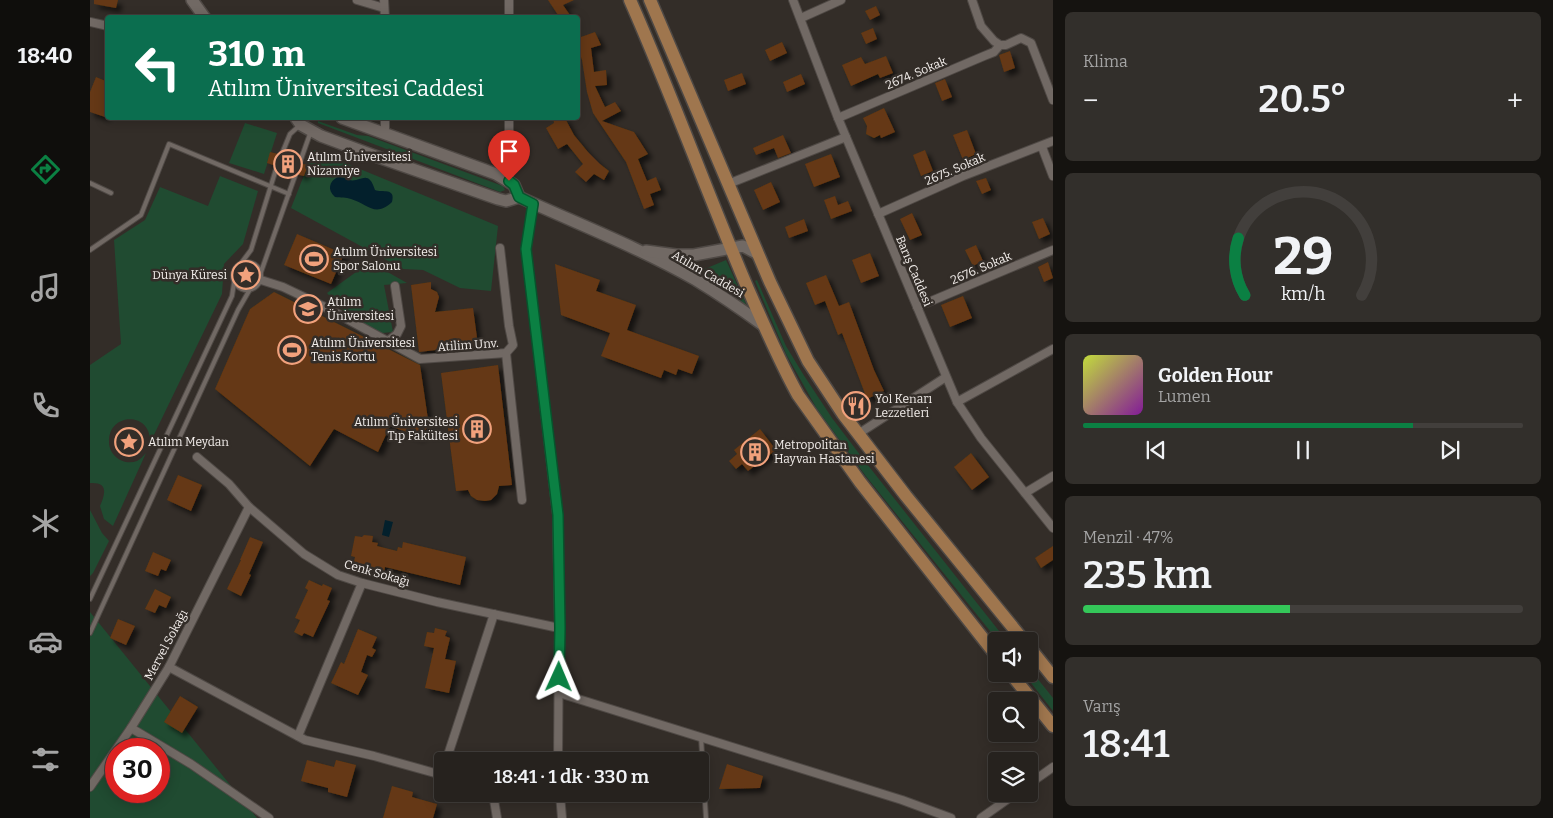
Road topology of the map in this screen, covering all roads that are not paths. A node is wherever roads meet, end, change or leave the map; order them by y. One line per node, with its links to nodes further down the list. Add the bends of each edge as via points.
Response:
1 (192, 0): 10 (street)
2 (357, 0): 9 (street)
3 (509, 0): 11 (street)
4 (630, 0): 41 (main road)
5 (650, 0): 33 (main road)
6 (793, 0): 12 (street, Barış Caddesi)
7 (841, 0): 12 (street)
8 (972, 0): 15 (street, via 981,26)
9 (384, 4)
10 (203, 15)
11 (509, 15)
12 (801, 18): 17 (street, Barış Caddesi)
13 (90, 22): 14 (street)
14 (105, 25)
15 (1000, 45): 16 (street, 2674. Sokak, via 1021,38 1031,43); 17 (street, 2674. Sokak, via 994,52)
16 (1053, 100)
17 (838, 118): 23 (street, Barış Caddesi)
18 (348, 120): 22 (street)
19 (385, 120): 22 (street)
20 (509, 120): 31 (street)
21 (303, 125): 26 (lane, via 290,134); 27 (lane); 37 (street, via 375,156 487,196 506,201)
22 (385, 133): 31 (street)
23 (846, 137): 33 (street); 39 (street, Barış Caddesi)
24 (1053, 141): 25 (street, 2675. Sokak)
25 (1042, 146): 30 (street); 39 (street, 2675. Sokak, via 963,176)
26 (281, 156)
27 (300, 162)
28 (277, 166): 34 (lane)
29 (296, 173): 36 (lane)
30 (1053, 176)
31 (509, 181): 37 (street)
32 (90, 183): 35 (lane)
33 (728, 184): 45 (main road)
34 (270, 186): 36 (lane); 42 (lane, via 169,144 141,215); 46 (lane, via 251,250)
35 (111, 193)
36 (289, 194): 47 (lane)
37 (519, 197): 38 (street, Atılım Caddesi)
38 (533, 204): 43 (street, Atılım Caddesi); 68 (street, via 526,249 558,515)
39 (878, 214): 51 (street, Barış Caddesi)
40 (500, 248): 55 (street, Atilim Unv., via 513,345)
41 (730, 248): 43 (street, Atılım Caddesi, via 694,255); 45 (street, Atılım Caddesi, via 743,246); 52 (main road)
42 (90, 250)
43 (637, 250): 52 (street, Atılım Caddesi, via 695,280)
44 (1053, 250): 51 (street, 2676. Sokak)
45 (758, 254): 58 (main road, via 808,361)
46 (242, 262): 47 (lane, via 254,263); 48 (lane, via 233,271)
47 (261, 276): 50 (lane, via 257,287); 53 (street, Atilim Unv.)
48 (234, 284): 50 (lane); 66 (lane, via 232,296)
49 (395, 286): 53 (street, via 401,326)
50 (249, 290): 70 (lane)
51 (917, 307): 56 (street, Barış Caddesi)
52 (763, 325): 71 (main road, via 795,388 825,434)
53 (387, 342): 55 (street, Atilim Unv., via 420,360)
54 (1053, 349): 57 (street)
55 (506, 353): 62 (street)
56 (946, 376): 57 (street, Barış Caddesi); 58 (street)
57 (957, 402): 61 (street, Barış Caddesi)
58 (858, 434): 69 (main road)
59 (197, 457): 63 (street, Cenk Sokağı, via 229,484)
60 (1053, 476): 61 (street)
61 (1025, 493): 64 (street, Barış Caddesi)
62 (522, 500)
63 (249, 507): 65 (street, Cenk Sokağı, via 304,554 338,575); 73 (street, Mervel Sokağı)
64 (1053, 528)
65 (362, 583): 67 (street, Cenk Sokağı); 79 (street)
66 (90, 599)
67 (494, 614): 68 (street, Cenk Sokağı); 81 (street)
68 (560, 628): 76 (street)
69 (1017, 632)
70 (90, 633)
71 (988, 645)
72 (1038, 658): 74 (main road)
73 (169, 667): 78 (street, Mervel Sokağı); 79 (street)
74 (1053, 677)
75 (1017, 682): 77 (main road)
76 (559, 693): 80 (street); 82 (street)
77 (1053, 726)
78 (130, 728): 86 (street, Mervel Sokağı); 91 (street, via 191,764)
79 (298, 736): 84 (street)
80 (701, 737): 90 (street, via 902,800); 94 (lane)
81 (449, 752)
82 (558, 752)
83 (1053, 767): 85 (street)
84 (434, 771)
85 (1038, 778)
86 (90, 787)
87 (494, 802): 92 (street)
88 (561, 802): 93 (street)
89 (1004, 802): 96 (street)
90 (935, 815): 95 (street)
91 (269, 818)
92 (497, 818)
93 (562, 818)
94 (706, 818)
95 (951, 818)
96 (981, 818)

